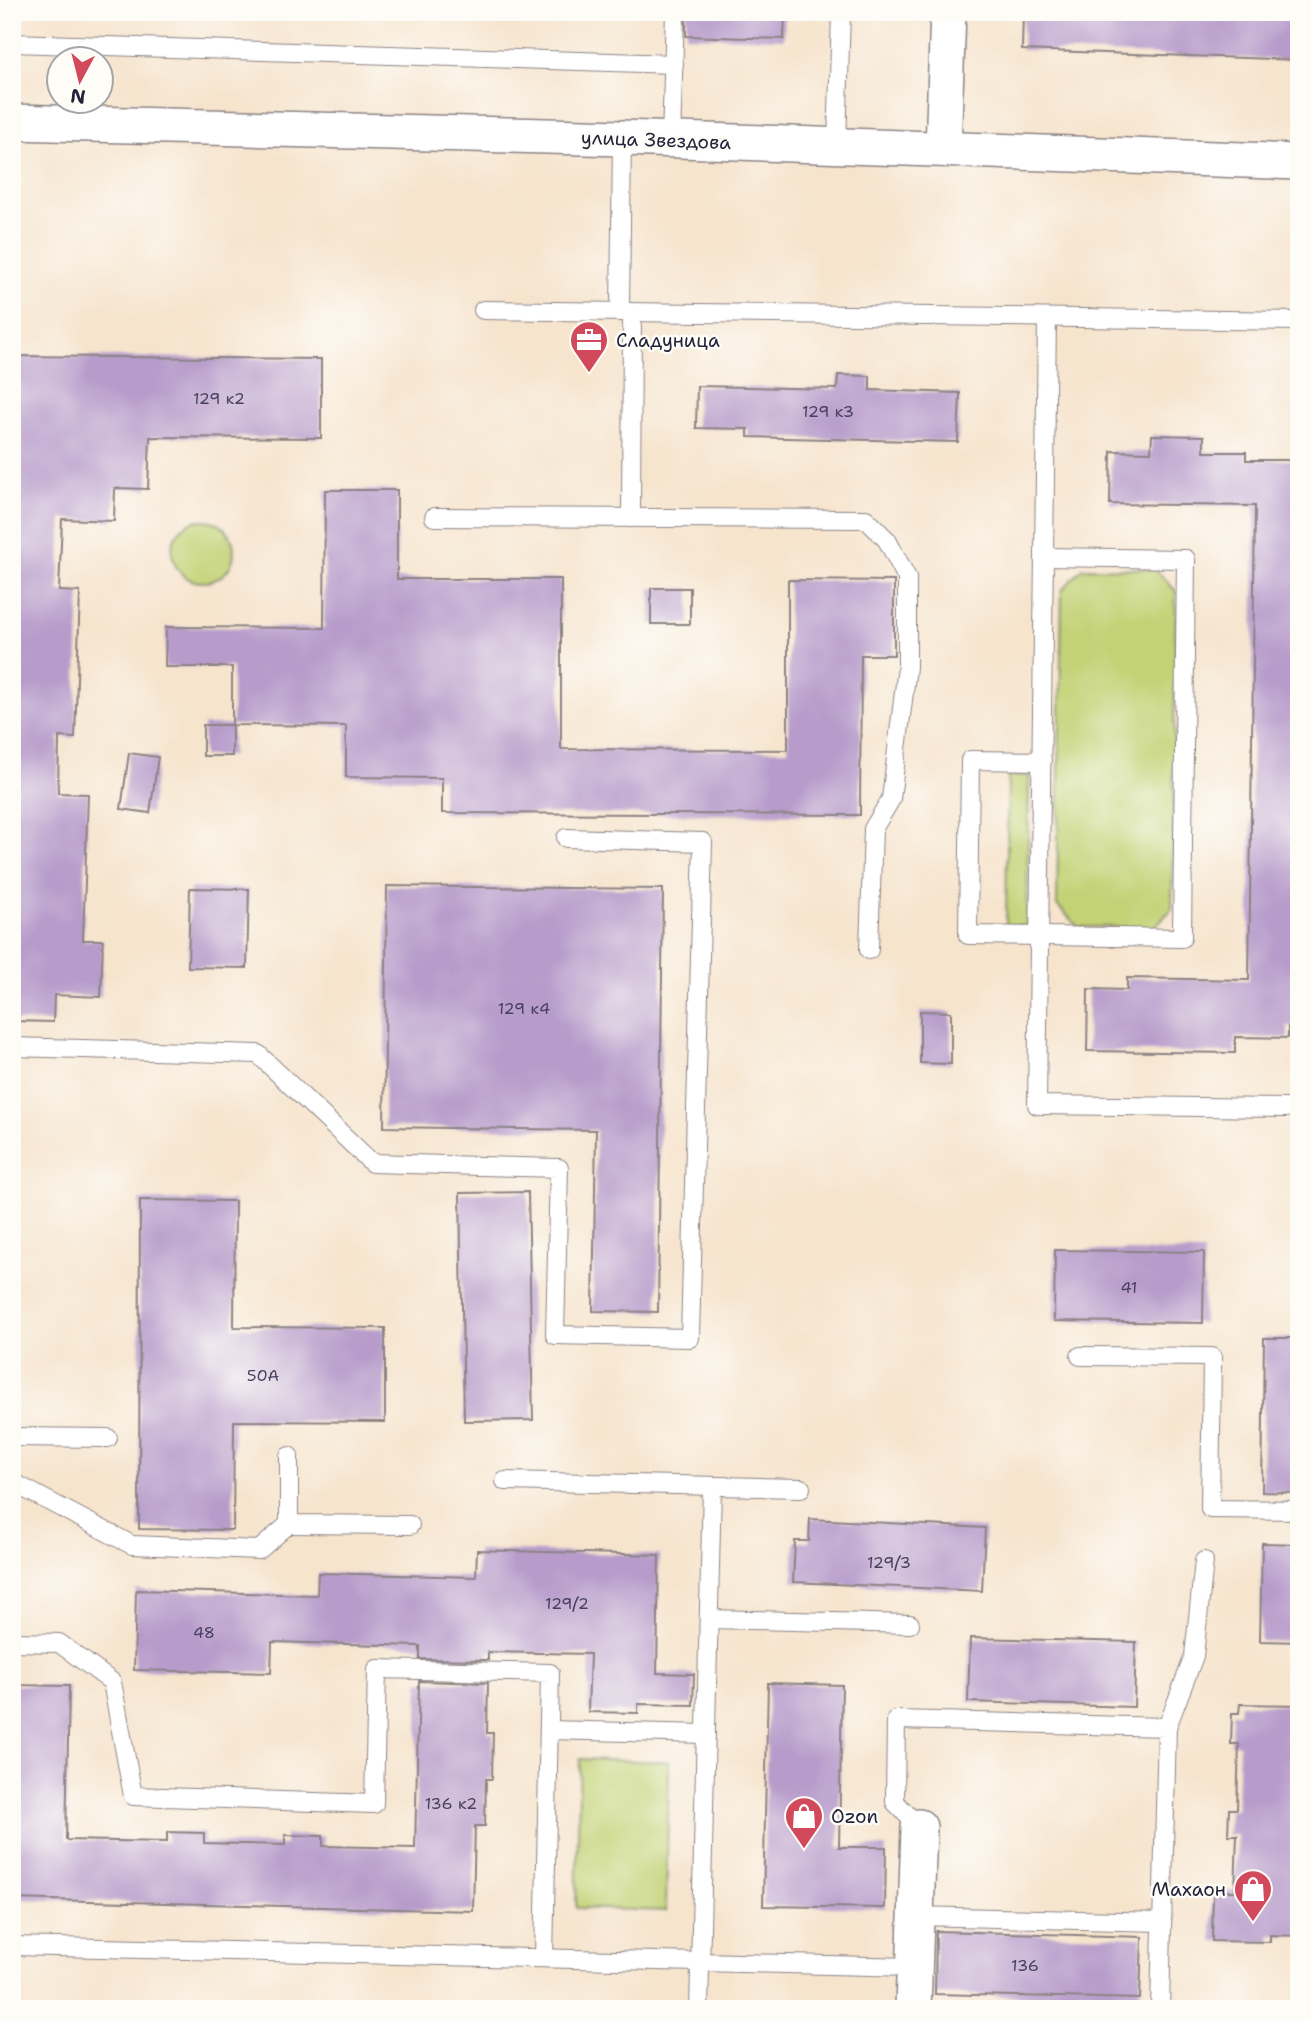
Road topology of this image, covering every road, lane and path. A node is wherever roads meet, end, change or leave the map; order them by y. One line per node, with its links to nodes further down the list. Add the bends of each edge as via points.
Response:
1 (675, 12): 5 (lane)
2 (841, 12): 9 (lane)
3 (948, 12): 10 (street)
4 (12, 43): 5 (lane)
5 (674, 64): 8 (lane)
6 (12, 122): 7 (street, улица Звездова)
7 (622, 138): 8 (street, улица Звездова); 13 (lane)
8 (671, 140): 9 (street, улица Звездова)
9 (837, 146): 10 (street, улица Звездова)
10 (943, 149): 11 (street, улица Звездова)
11 (1299, 162)
12 (483, 310): 13 (lane)
13 (626, 313): 14 (lane); 17 (lane)
14 (1047, 318): 15 (lane); 18 (lane)
15 (1299, 321)
16 (434, 517): 17 (lane)
17 (631, 518): 22 (lane, via 866,519 887,540 906,578 906,667 891,799 873,829)
18 (1044, 557): 19 (lane); 21 (lane, via 1186,559 1182,938)
19 (1042, 761): 21 (lane); 21 (lane, via 970,760 968,908 968,935)
20 (566, 838): 23 (lane, via 703,842 690,1338 555,1335 559,1168 372,1163 258,1054)
21 (1040, 936): 24 (lane, via 1037,1105)
22 (869, 950)
23 (12, 1047)
24 (1286, 1108)
25 (1080, 1356): 33 (lane, via 1212,1357 1210,1509)
26 (12, 1437): 27 (lane)
27 (108, 1438)
28 (289, 1456): 34 (lane)
29 (505, 1481): 31 (lane)
30 (12, 1482): 34 (lane, via 132,1545 259,1550)
31 (712, 1486): 32 (lane); 37 (lane)
32 (801, 1488)
33 (1299, 1510)
34 (289, 1524): 35 (lane)
35 (410, 1525)
36 (1204, 1561): 40 (lane, via 1194,1656)
37 (709, 1619): 38 (lane); 42 (lane)
38 (909, 1624)
39 (12, 1642): 41 (lane, via 59,1643 112,1682 133,1796 374,1804 377,1669 550,1673)
40 (1167, 1727): 43 (lane, via 896,1720 895,1802); 45 (lane)
41 (549, 1730): 42 (lane); 47 (lane)
42 (706, 1734): 48 (lane)
43 (919, 1827): 44 (street)
44 (916, 1916): 45 (lane); 49 (street)
45 (1162, 1922): 52 (lane)
46 (12, 1946): 47 (lane)
47 (544, 1958): 48 (lane)
48 (701, 1962): 49 (lane); 50 (lane)
49 (914, 1967): 51 (street)
50 (699, 2009)
51 (913, 2009)
52 (1160, 2009)

